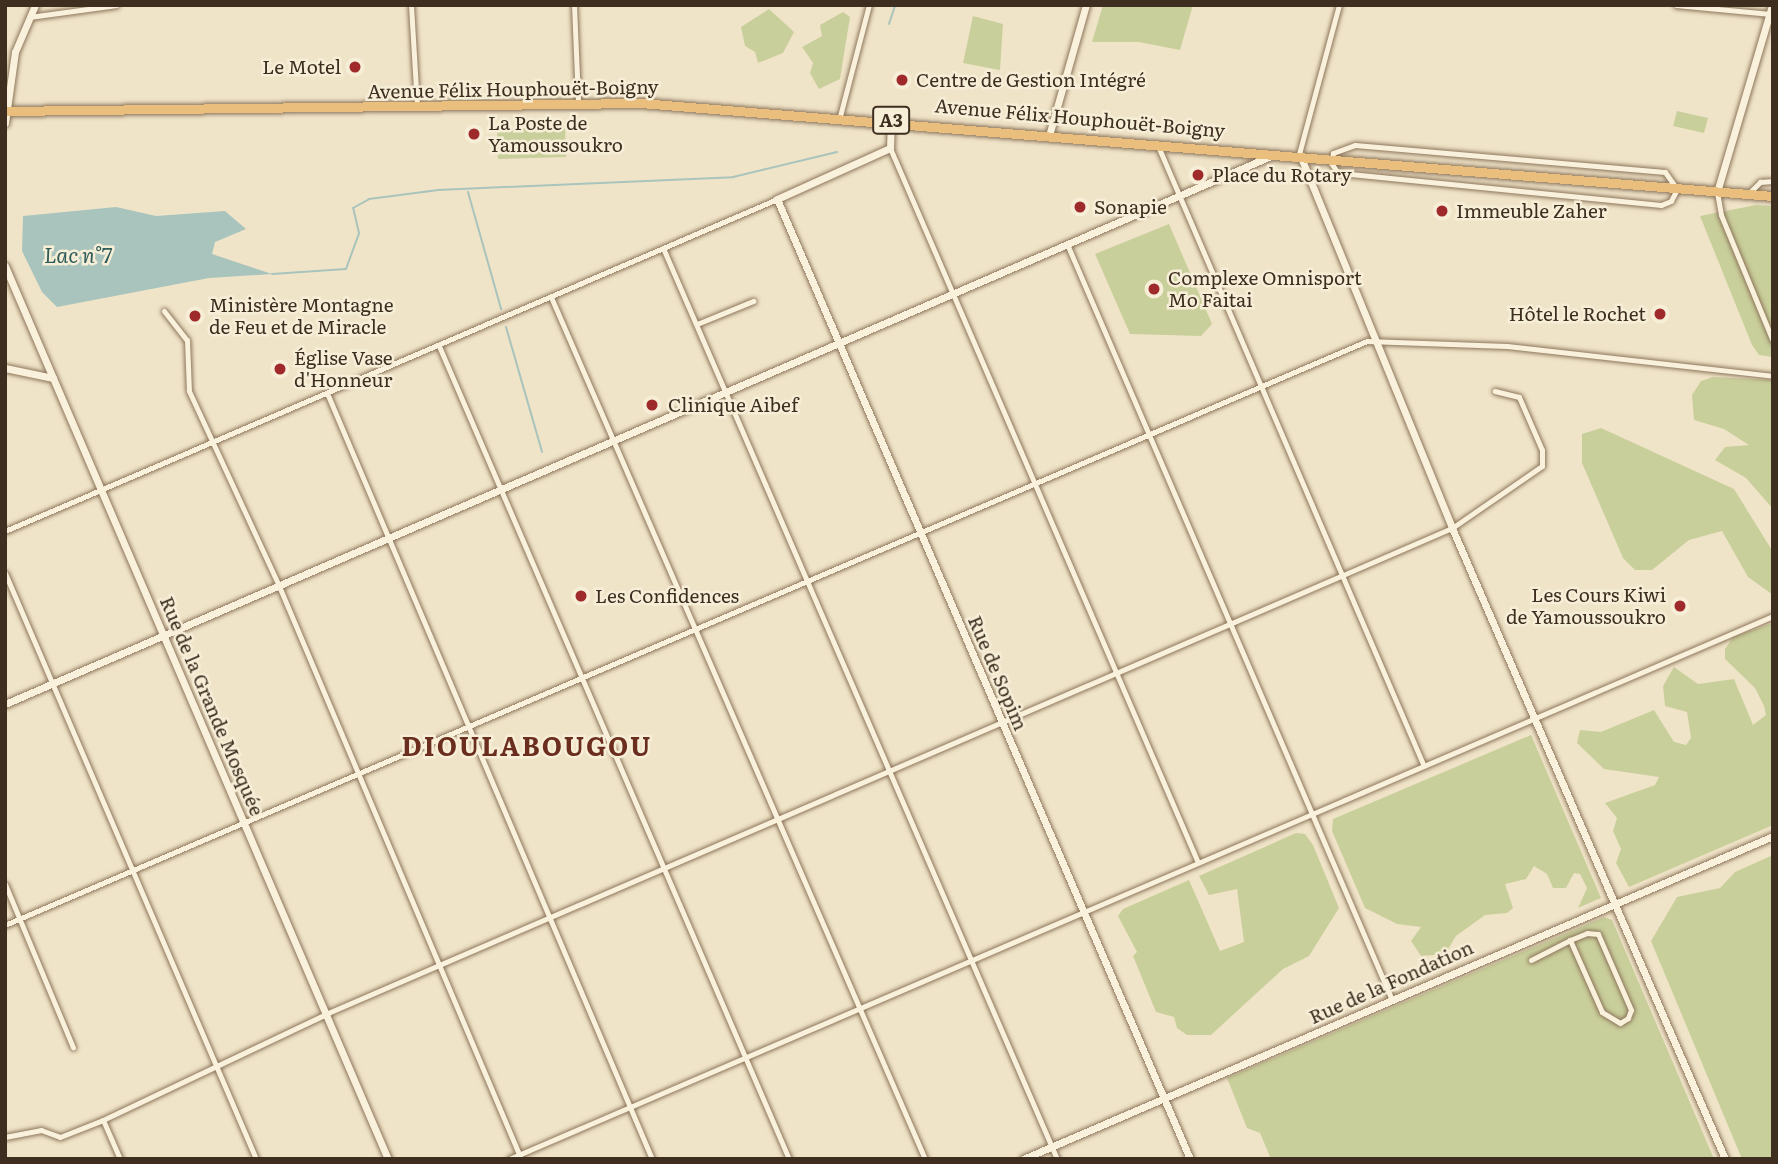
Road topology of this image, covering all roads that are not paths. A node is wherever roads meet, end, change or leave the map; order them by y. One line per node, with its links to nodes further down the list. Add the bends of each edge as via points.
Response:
1 (35, 5): 11 (street)
2 (116, 5): 11 (street)
3 (411, 5): 13 (street)
4 (574, 5): 12 (street)
5 (869, 5): 15 (street)
6 (1086, 5): 18 (street)
7 (1339, 5): 22 (street)
8 (1676, 5): 10 (street)
9 (1772, 5): 10 (street)
10 (1771, 14): 26 (street)
11 (27, 17): 14 (street)
12 (578, 102): 13 (highway, Avenue Félix Houphouët-Boigny / A3); 15 (highway, Avenue Félix Houphouët-Boigny / A3)
13 (417, 106): 14 (highway, Avenue Félix Houphouët-Boigny / A3)
14 (6, 111): 17 (street)
15 (840, 116): 16 (highway, Avenue Félix Houphouët-Boigny / A3)
16 (891, 120): 18 (highway, Avenue Félix Houphouët-Boigny / A3); 20 (street)
17 (5, 123)
18 (1050, 132): 19 (highway, Avenue Félix Houphouët-Boigny / A3)
19 (1157, 143): 21 (highway, Avenue Félix Houphouët-Boigny / A3); 28 (street)
20 (890, 148): 30 (street); 34 (street)
21 (1279, 153): 22 (highway, Avenue Félix Houphouët-Boigny / A3); 28 (street)
22 (1299, 154): 23 (highway, Avenue Félix Houphouët-Boigny / A3); 39 (street, via 1305,179)
23 (1331, 158): 25 (highway, Avenue Félix Houphouët-Boigny / A3); 25 (street, via 1340,148 1355,145 1665,172); 25 (street, via 1342,175 1429,185 1661,205 1671,201)
24 (1773, 181): 27 (street, via 1760,182)
25 (1677, 189): 26 (highway, Avenue Félix Houphouët-Boigny / A3)
26 (1717, 192): 27 (highway, Avenue Félix Houphouët-Boigny / A3); 40 (street, via 1721,215)
27 (1748, 194): 29 (highway, Avenue Félix Houphouët-Boigny / A3)
28 (1181, 195): 31 (street); 46 (street)
29 (1773, 196)
30 (777, 200): 32 (street); 41 (street, Rue de Sopim)
31 (1067, 244): 34 (street); 50 (street)
32 (663, 248): 35 (street); 38 (street)
33 (5, 266): 45 (street, Rue de la Grande Mosquée)
34 (955, 293): 41 (street); 53 (street)
35 (551, 298): 42 (street); 51 (street)
36 (753, 301): 38 (street)
37 (164, 311): 52 (street, via 187,340 189,391)
38 (697, 324): 48 (street)
39 (1374, 339): 44 (street, via 1507,346); 46 (street); 56 (street)
40 (1773, 341)
41 (839, 343): 48 (street); 58 (street, Rue de Sopim)
42 (439, 346): 49 (street); 54 (street)
43 (5, 368): 45 (street)
44 (1773, 376)
45 (53, 378): 55 (street, Rue de la Grande Mosquée)
46 (1261, 383): 50 (street); 61 (street)
47 (1495, 391): 56 (street, via 1519,397 1542,450 1542,466)
48 (726, 392): 51 (street); 62 (street)
49 (327, 393): 52 (street); 59 (street)
50 (1149, 434): 53 (street); 65 (street)
51 (614, 441): 54 (street); 66 (street)
52 (211, 443): 55 (street); 63 (street)
53 (1035, 484): 58 (street); 68 (street)
54 (503, 489): 59 (street); 69 (street)
55 (102, 490): 57 (street); 67 (street, Rue de la Grande Mosquée)
56 (1452, 528): 61 (street); 72 (street)
57 (5, 531)
58 (921, 531): 62 (street); 73 (street, Rue de Sopim)
59 (391, 537): 63 (street); 74 (street)
60 (5, 573): 70 (street)
61 (1340, 576): 65 (street); 75 (street)
62 (809, 579): 66 (street); 76 (street)
63 (279, 586): 67 (street); 77 (street)
64 (1773, 616): 72 (street)
65 (1228, 623): 68 (street); 78 (street)
66 (697, 626): 69 (street); 79 (street)
67 (163, 636): 70 (street); 80 (street, Rue de la Grande Mosquée)
68 (1113, 674): 73 (street); 82 (street)
69 (582, 675): 74 (street); 83 (street)
70 (52, 684): 71 (street); 84 (street)
71 (5, 705)
72 (1536, 718): 75 (street); 86 (street)
73 (1001, 720): 76 (street); 87 (street, Rue de Sopim)
74 (465, 724): 77 (street); 88 (street)
75 (1423, 764): 78 (street)
76 (888, 769): 79 (street); 92 (street)
77 (354, 772): 80 (street); 94 (street)
78 (1310, 812): 82 (street); 95 (street)
79 (779, 817): 83 (street); 96 (street)
80 (244, 821): 84 (street); 97 (street, Rue de la Grande Mosquée)
81 (1773, 836): 86 (street, Rue de la Fondation)
82 (1197, 860): 87 (street)
83 (662, 868): 88 (street); 99 (street)
84 (134, 869): 89 (street); 100 (street)
85 (5, 884): 89 (street)
86 (1617, 903): 95 (street, Rue de la Fondation); 117 (street)
87 (1084, 908): 92 (street); 101 (street, Rue de Sopim)
88 (547, 918): 94 (street); 102 (street)
89 (20, 919): 90 (street); 98 (street)
90 (5, 925)
91 (1570, 940): 91 (street, via 1598,934 1631,1010 1628,1018 1610,1021 1602,1012); 93 (street)
92 (971, 959): 96 (street); 105 (street)
93 (1531, 960)
94 (438, 965): 97 (street); 106 (street)
95 (1392, 1000): 101 (street, Rue de la Fondation)
96 (860, 1006): 99 (street); 113 (street)
97 (328, 1013): 100 (street); 109 (street, Rue de la Grande Mosquée)
98 (73, 1047)
99 (743, 1056): 102 (street); 112 (street)
100 (220, 1066): 103 (street); 108 (street)
101 (1165, 1098): 105 (street, Rue de la Fondation); 116 (street, Rue de Sopim)
102 (628, 1106): 106 (street); 111 (street)
103 (103, 1120): 104 (street, via 60,1137 41,1130); 107 (street)
104 (5, 1137)
105 (1052, 1146): 114 (street, Rue de la Fondation); 115 (street)
106 (521, 1156): 110 (street)
107 (121, 1159)
108 (256, 1159)
109 (388, 1159)
110 (509, 1159)
111 (652, 1159)
112 (789, 1159)
113 (925, 1159)
114 (1023, 1159)
115 (1057, 1159)
116 (1190, 1159)
117 (1725, 1159)

